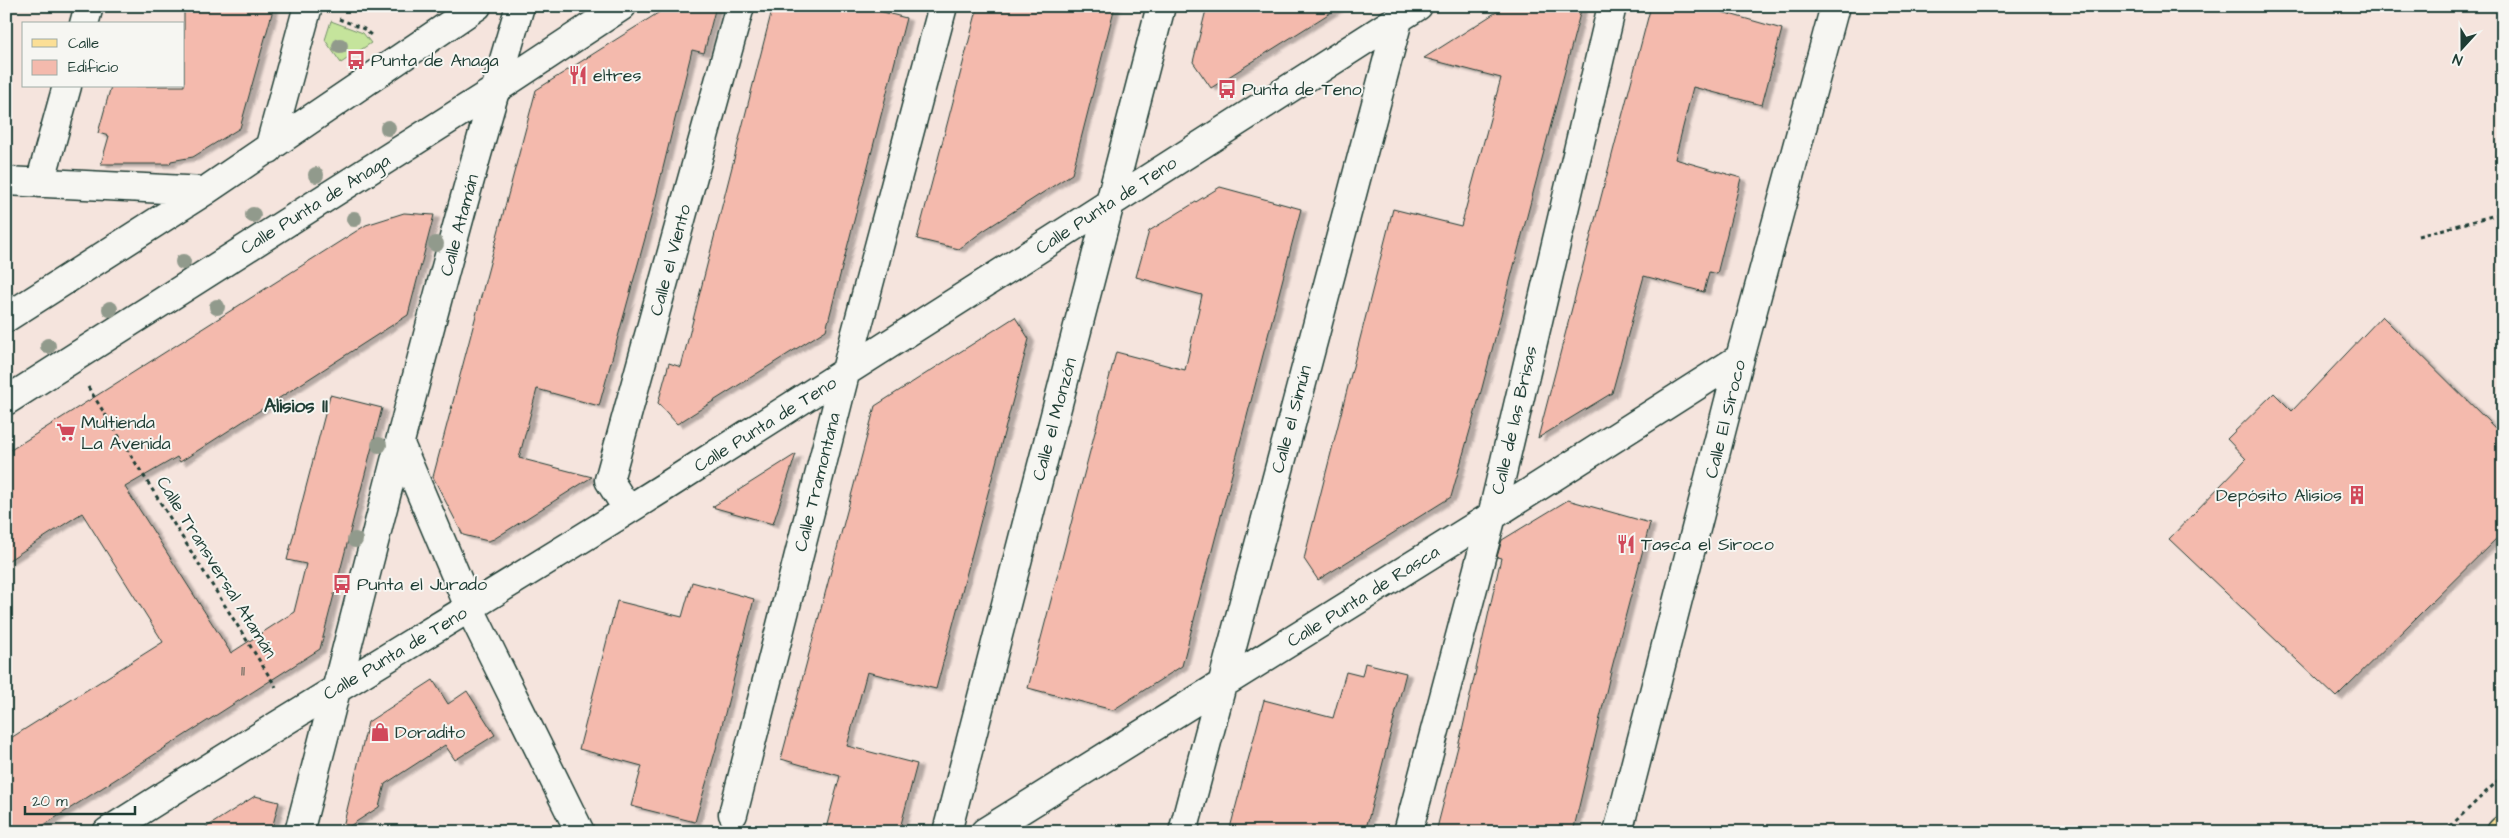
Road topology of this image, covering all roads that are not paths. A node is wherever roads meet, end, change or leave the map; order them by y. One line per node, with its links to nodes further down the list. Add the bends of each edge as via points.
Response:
1 (89, 6): 12 (street)
2 (477, 6): 15 (street)
3 (520, 6): 14 (street, Calle Atamán)
4 (622, 6): 14 (street, Calle Punta de Anaga)
5 (740, 6): 25 (street, Calle el Viento, via 609,480)
6 (943, 6): 22 (street, Calle Tramontana)
7 (1161, 6): 19 (street, Calle el Monzón)
8 (1612, 6): 26 (street, Calle de las Brisas)
9 (1835, 6): 21 (street, Calle El Siroco)
10 (307, 8): 15 (street)
11 (1406, 10): 19 (street, Calle Punta de Teno); 28 (street, Calle el Simún)
12 (85, 22)
13 (66, 88): 17 (street)
14 (495, 90): 23 (street, Calle Punta de Anaga); 24 (street, Calle Atamán)
15 (269, 149): 18 (street)
16 (6, 181): 17 (street)
17 (40, 182): 18 (street)
18 (205, 191): 20 (street)
19 (1111, 202): 22 (street, Calle Punta de Teno); 34 (street, Calle el Monzón)
20 (6, 318)
21 (1740, 358): 26 (street, Calle Punta de Rasca); 38 (street, Calle El Siroco)
22 (845, 374): 25 (street, Calle Punta de Teno); 30 (street, Calle Tramontana)
23 (6, 401)
24 (400, 444): 27 (street); 29 (street, Calle Atamán)
25 (628, 510): 27 (street, Calle Punta de Teno)
26 (1492, 516): 28 (street, Calle Punta de Rasca); 37 (street, Calle de las Brisas)
27 (470, 609): 29 (street, Calle Punta de Teno); 31 (street)
28 (1220, 685): 35 (street, Calle Punta de Rasca); 36 (street, Calle el Simún)
29 (337, 687): 32 (street, Calle Punta de Teno); 33 (street, Calle Atamán)
30 (733, 814)
31 (575, 830)
32 (107, 832)
33 (300, 832)
34 (947, 832)
35 (984, 832)
36 (1183, 832)
37 (1408, 832)
38 (1618, 832)

